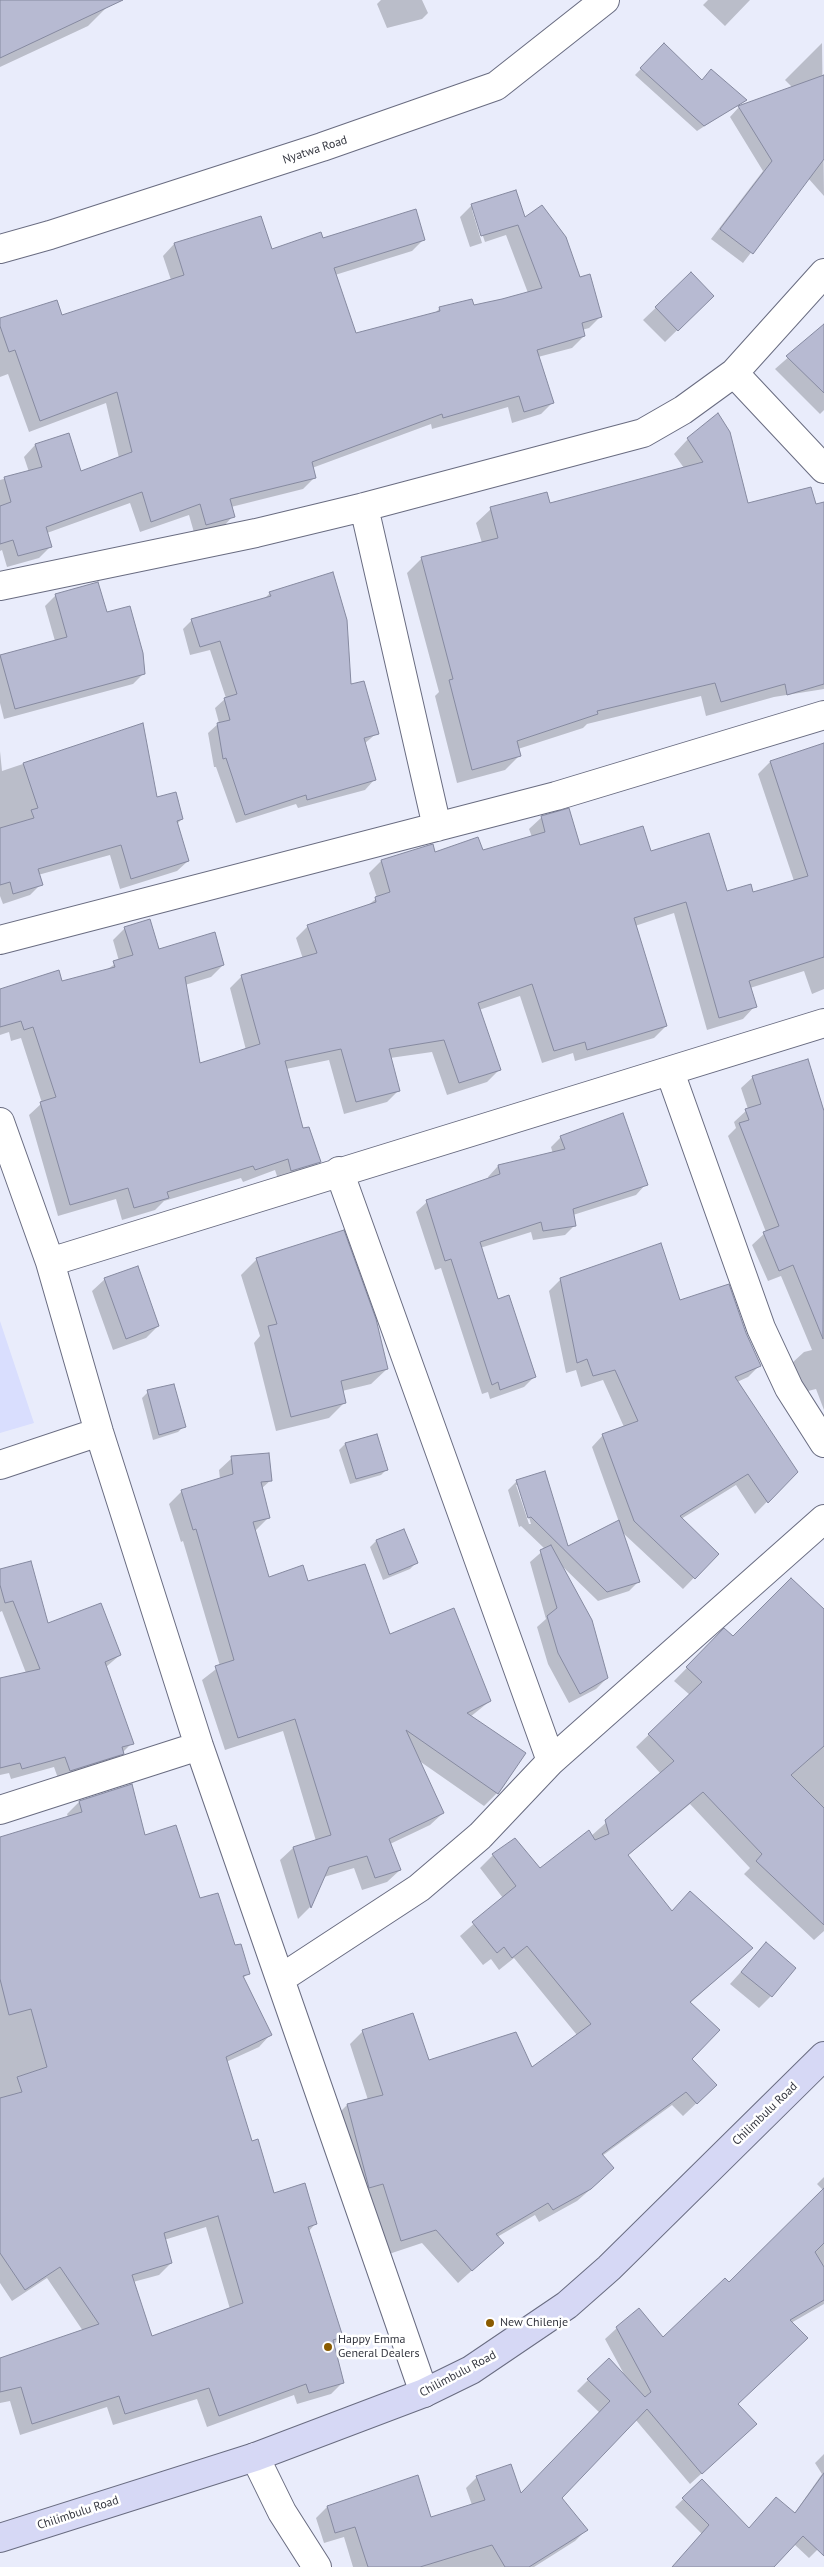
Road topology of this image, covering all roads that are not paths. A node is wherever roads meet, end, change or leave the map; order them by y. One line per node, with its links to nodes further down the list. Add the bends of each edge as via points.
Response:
1 (605, 0): 2 (street, Nyatwa Road, via 496,86 313,150)
2 (0, 249)
3 (824, 273): 4 (street)
4 (734, 373): 5 (street); 6 (street, via 683,410 643,433)
5 (824, 470)
6 (364, 507): 7 (street, via 256,533); 9 (street)
7 (0, 586)
8 (824, 714): 9 (street, via 556,796)
9 (437, 827): 10 (street)
10 (0, 940)
11 (824, 1023): 12 (street)
12 (670, 1072): 14 (street); 17 (street, via 761,1328 789,1388)
13 (0, 1122): 15 (street)
14 (339, 1171): 15 (street); 21 (street)
15 (50, 1262): 16 (street)
16 (99, 1432): 18 (street); 20 (street)
17 (824, 1443)
18 (0, 1465)
19 (824, 1519): 21 (street)
20 (199, 1746): 22 (street); 23 (street)
21 (552, 1761): 23 (street, via 480,1836 419,1888)
22 (0, 1810)
23 (280, 1979): 25 (street)
24 (824, 2056): 25 (main road, Chilimbulu Road, via 609,2268 567,2305 471,2370)
25 (424, 2393): 26 (main road, Chilimbulu Road)
26 (255, 2457): 27 (main road, Chilimbulu Road); 28 (street, via 282,2512)
27 (0, 2538)
28 (317, 2567)

